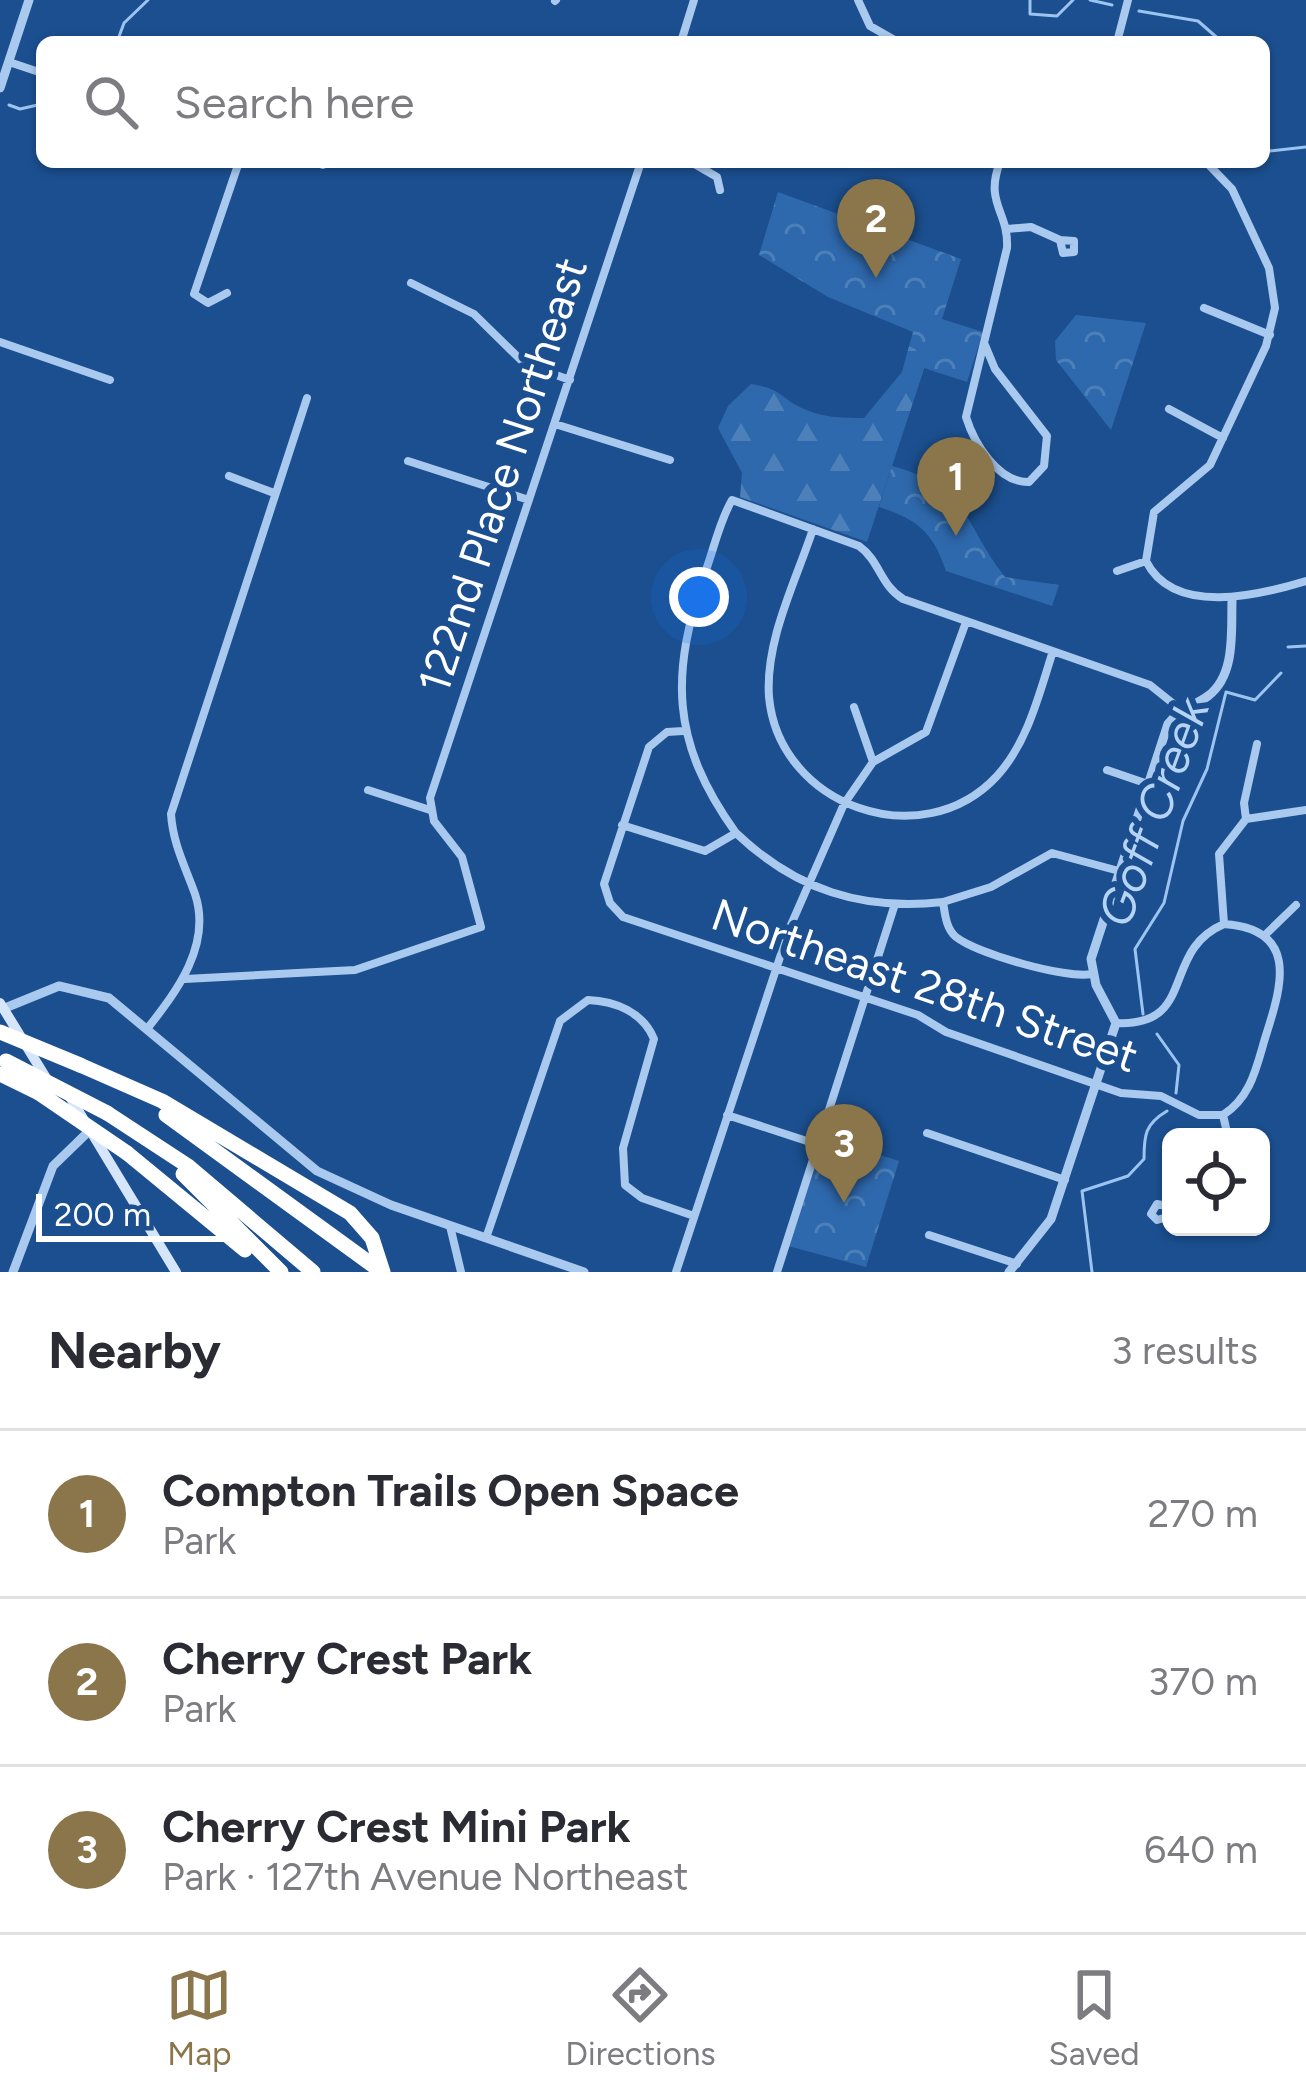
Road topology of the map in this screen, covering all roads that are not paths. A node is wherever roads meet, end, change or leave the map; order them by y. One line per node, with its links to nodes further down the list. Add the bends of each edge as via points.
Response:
1 (29, 0): 8 (street)
2 (694, 0): 5 (street)
3 (858, 0): 6 (street, via 870,26)
4 (1128, 0): 7 (street)
5 (683, 36)
6 (888, 36)
7 (1119, 36)
8 (9, 62): 9 (street); 10 (street)
9 (36, 71)
10 (0, 88)
11 (237, 168): 20 (street, via 194,294 208,303)
12 (639, 168): 28 (street, 122nd Place Northeast)
13 (701, 168): 16 (street, via 717,177)
14 (998, 168): 17 (street, via 991,191)
15 (1212, 168): 22 (street, via 1232,189 1269,268 1276,308)
16 (720, 190)
17 (1007, 229): 18 (street, via 1030,227); 24 (street)
18 (1060, 241)
19 (411, 283): 28 (street, via 456,301 525,364)
20 (227, 293)
21 (1204, 308): 22 (street)
22 (1270, 335): 32 (street)
23 (0, 342): 27 (street)
24 (985, 345): 25 (street); 26 (street)
25 (995, 369): 26 (street); 26 (street, via 1047,436 1044,466 1028,482 1004,475 973,436 966,406)
26 (975, 374)
27 (110, 380)
28 (570, 380): 31 (street, 122nd Place Northeast)
29 (307, 398): 36 (street)
30 (1169, 409): 32 (street)
31 (555, 424): 34 (street); 37 (street, 122nd Place Northeast)
32 (1223, 438): 39 (street, via 1198,478 1154,512)
33 (408, 460): 37 (street)
34 (670, 460)
35 (229, 476): 36 (street)
36 (274, 494): 68 (street, via 171,814 199,917)
37 (529, 500): 54 (street, 122nd Place Northeast)
38 (813, 529): 43 (street, via 868,552 882,581 903,599); 47 (street, via 732,500 684,642); 53 (street, via 772,650 772,714 797,765)
39 (1146, 561): 40 (street); 42 (street, via 1164,582)
40 (1117, 571)
41 (1306, 581): 42 (street)
42 (1232, 601): 46 (street, via 1232,642 1220,681)
43 (966, 622): 44 (street); 49 (street, via 926,732)
44 (1053, 652): 46 (street, via 1150,685); 53 (street, via 1022,738 995,779 955,807 913,817)
45 (854, 707): 49 (street)
46 (1180, 709): 51 (street)
47 (683, 731): 57 (street, via 667,732 650,747); 58 (street)
48 (1257, 744): 56 (street)
49 (873, 762): 53 (street)
50 (1108, 770): 51 (street)
51 (1148, 784): 59 (street)
52 (368, 790): 54 (street)
53 (844, 804): 60 (street)
54 (430, 810): 68 (street, via 462,857 482,917 475,933 355,970)
55 (1306, 810): 56 (street)
56 (1246, 819): 64 (street, via 1219,854)
57 (622, 825): 58 (street, via 705,850); 66 (street, Northeast 28th Street, via 604,884 610,903 632,921)
58 (736, 833): 60 (street)
59 (1119, 871): 61 (street, via 1070,854 1043,856 991,887); 67 (street)
60 (806, 885): 63 (street); 66 (street)
61 (943, 902): 63 (street); 67 (street, via 948,928 962,940 1063,974)
62 (1296, 905): 65 (street)
63 (894, 907): 69 (street)
64 (1224, 924): 65 (street); 71 (street, via 1190,949 1177,1001 1152,1022)
65 (1264, 936): 77 (street, via 1282,980 1246,1095)
66 (776, 968): 69 (street, Northeast 28th Street); 78 (street)
67 (1092, 974): 71 (street)
68 (185, 979): 72 (street)
69 (867, 999): 76 (street, Northeast 28th Street); 83 (street)
70 (2, 1005): 72 (street, via 41,989 76,987 109,998); 79 (main road)
71 (1116, 1023): 76 (street)
72 (147, 1029): 86 (street, via 316,1171)
73 (0, 1032): 74 (highway, bridge)
74 (80, 1064): 95 (highway, via 214,1146); 95 (highway, via 162,1101 350,1213 372,1238)
75 (2, 1065): 82 (highway, bridge); 92 (highway, bridge, via 127,1153)
76 (1098, 1084): 77 (street, Northeast 28th Street, via 1160,1096 1199,1115); 84 (street)
77 (1223, 1114): 80 (street)
78 (727, 1115): 83 (street); 85 (street)
79 (85, 1127): 90 (street, via 53,1166); 91 (main road)
80 (1226, 1128)
81 (927, 1133): 84 (street)
82 (151, 1142): 93 (highway); 94 (highway)
83 (819, 1145): 99 (street)
84 (1065, 1180): 89 (street, via 1051,1220)
85 (694, 1216): 88 (street, via 625,1185 621,1160 654,1050 651,1031 629,1010 587,1000 560,1021); 98 (street)
86 (450, 1226): 88 (street); 96 (street)
87 (929, 1235): 89 (street)
88 (486, 1238): 97 (street)
89 (1013, 1268)
90 (13, 1272)
91 (176, 1272)
92 (267, 1272)
93 (281, 1272)
94 (313, 1272)
95 (382, 1272)
96 (460, 1272)
97 (584, 1272)
98 (676, 1272)
99 (777, 1272)

